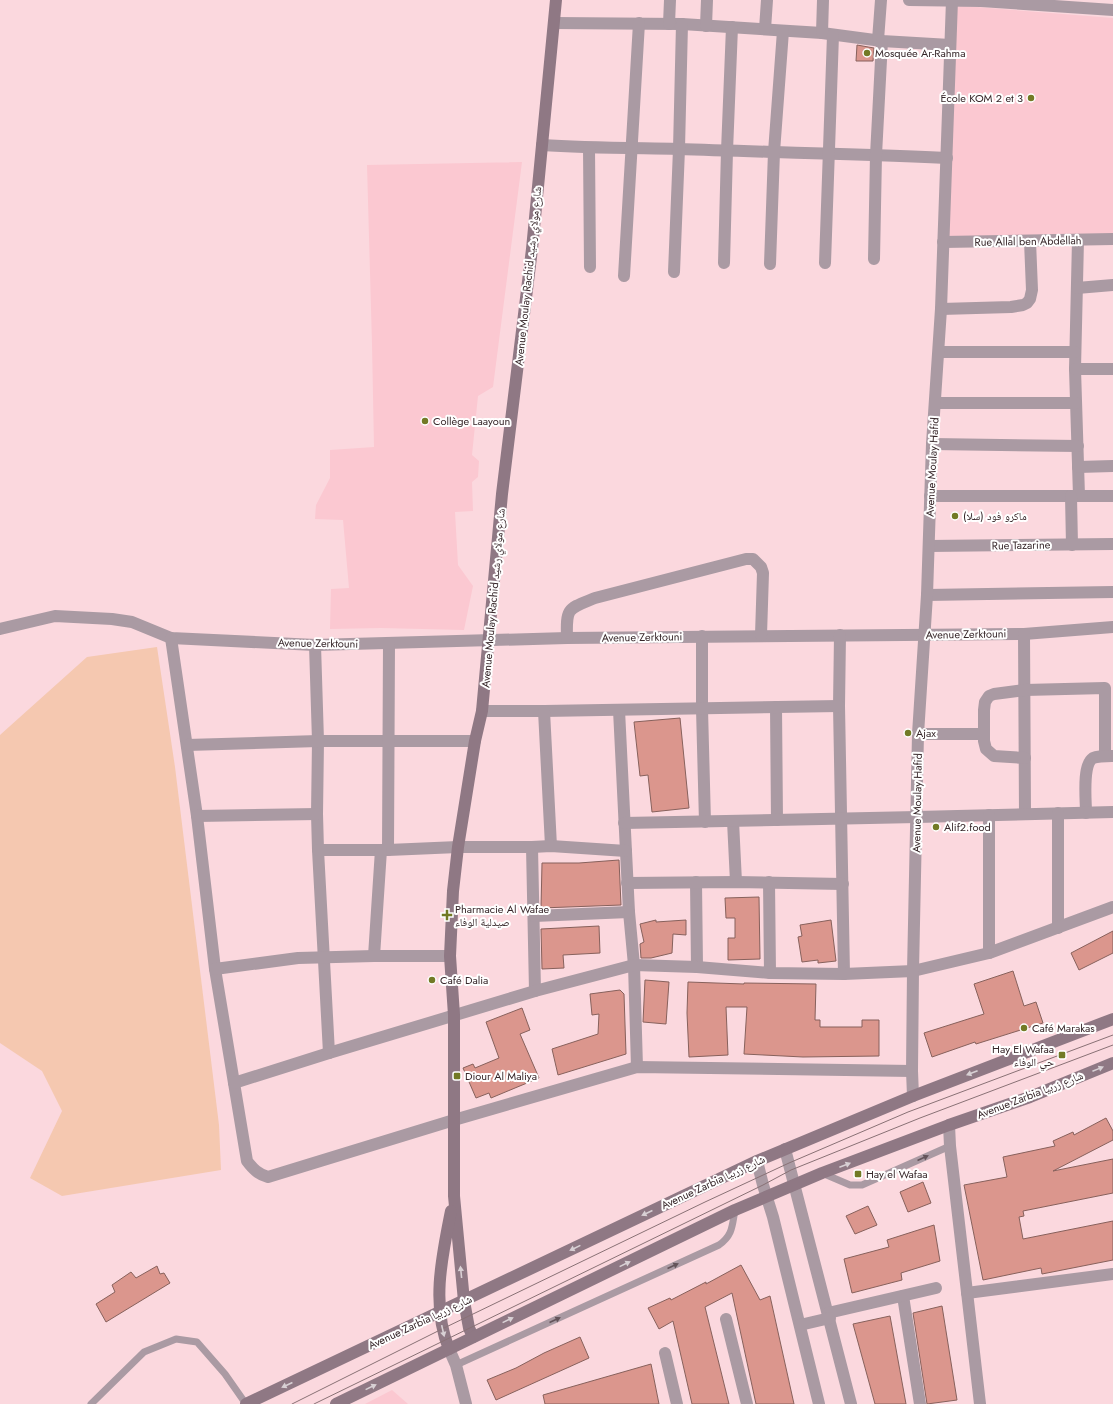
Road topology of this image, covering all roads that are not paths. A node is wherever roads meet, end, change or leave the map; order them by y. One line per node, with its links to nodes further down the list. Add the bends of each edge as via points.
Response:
1 (556, 0): 10 (main road, Avenue Moulay Rachid شارع مولاي رشيد)
2 (670, 0): 12 (street)
3 (707, 0): 14 (street)
4 (767, 0): 16 (street)
5 (823, 0): 18 (street)
6 (881, 0): 19 (street)
7 (909, 0): 8 (street)
8 (952, 0): 9 (street); 20 (street, Avenue Moulay Hafid)
9 (1108, 7)
10 (554, 23): 11 (street); 21 (main road, Avenue Moulay Rachid شارع مولاي رشيد)
11 (639, 23): 12 (street); 23 (street)
12 (669, 24): 13 (street)
13 (682, 24): 14 (street); 24 (street)
14 (706, 26): 15 (street)
15 (732, 27): 16 (street); 25 (street)
16 (764, 29): 17 (street)
17 (783, 31): 18 (street); 26 (street)
18 (828, 34): 19 (street); 27 (street)
19 (880, 40): 20 (street); 28 (street)
20 (950, 45): 29 (street, Avenue Moulay Hafid)
21 (542, 145): 22 (street); 71 (main road, Avenue Moulay Rachid شارع مولاي رشيد)
22 (589, 148): 23 (street); 38 (street)
23 (631, 148): 24 (street); 40 (street)
24 (679, 149): 25 (street); 39 (street)
25 (726, 151): 26 (street); 35 (street)
26 (774, 152): 27 (street); 37 (street)
27 (828, 154): 28 (street); 36 (street)
28 (876, 155): 29 (street); 34 (street)
29 (947, 158): 33 (street, Avenue Moulay Hafid)
30 (1113, 239): 31 (street, Rue Allal ben Abdellah)
31 (1078, 240): 32 (street, Rue Allal ben Abdellah); 42 (street)
32 (1030, 241): 33 (street, Rue Allal ben Abdellah); 43 (street, via 1032,290 1027,303 1011,307)
33 (943, 242): 43 (street, Avenue Moulay Hafid)
34 (874, 258)
35 (724, 263)
36 (825, 263)
37 (770, 264)
38 (590, 267)
39 (674, 272)
40 (624, 276)
41 (1113, 285): 42 (street)
42 (1077, 288): 45 (street)
43 (941, 309): 44 (street, Avenue Moulay Hafid)
44 (938, 352): 45 (street); 48 (street, Avenue Moulay Hafid)
45 (1075, 352): 46 (street)
46 (1075, 369): 47 (street); 49 (street)
47 (1113, 369)
48 (935, 403): 49 (street); 50 (street, Avenue Moulay Hafid)
49 (1076, 403): 51 (street)
50 (932, 444): 51 (street); 54 (street, Avenue Moulay Hafid)
51 (1078, 446): 53 (street)
52 (1113, 466): 53 (street)
53 (1078, 467): 55 (street)
54 (930, 496): 55 (street); 59 (street, Avenue Moulay Hafid)
55 (1075, 496): 56 (street); 57 (street)
56 (1113, 496)
57 (1072, 544): 58 (street, Rue Tazarine); 59 (street, Rue Tazarine)
58 (1113, 544)
59 (929, 546): 61 (street, Avenue Moulay Hafid)
60 (1113, 592): 61 (street)
61 (927, 595): 67 (street, Avenue Moulay Hafid)
62 (1113, 627): 64 (street, Avenue Zerktouni)
63 (0, 629): 69 (street, via 55,616 105,618 132,622)
64 (1024, 634): 67 (street, Avenue Zerktouni); 74 (street)
65 (761, 635): 66 (street, Avenue Zerktouni); 68 (street, Avenue Zerktouni); 70 (street, via 763,573 753,559 746,559 595,598 574,607 566,619)
66 (840, 635): 67 (street, Avenue Zerktouni); 75 (street)
67 (925, 635): 81 (street, Avenue Moulay Hafid)
68 (702, 636): 70 (street, Avenue Zerktouni); 77 (street)
69 (170, 638): 73 (street, Avenue Zerktouni); 86 (street)
70 (567, 638): 71 (street, Avenue Zerktouni)
71 (489, 641): 72 (street, Avenue Zerktouni); 79 (main road, Avenue Moulay Rachid شارع مولاي رشيد)
72 (388, 643): 73 (street, Avenue Zerktouni); 84 (street)
73 (315, 645): 83 (street)
74 (1025, 690): 82 (street, via 994,694 987,698); 87 (street, via 1105,688); 88 (street)
75 (839, 706): 76 (street); 97 (street)
76 (776, 707): 77 (street); 98 (street)
77 (702, 709): 78 (street); 100 (street)
78 (619, 710): 80 (street); 101 (street)
79 (482, 711): 80 (street); 85 (main road, Avenue Moulay Rachid شارع مولاي رشيد)
80 (544, 712): 103 (street)
81 (918, 734): 82 (street); 96 (street, Avenue Moulay Hafid)
82 (984, 734): 88 (street, via 986,749 994,756)
83 (318, 741): 84 (street); 86 (street); 92 (street)
84 (388, 741): 85 (street); 106 (street)
85 (475, 741): 102 (main road, Avenue Moulay Rachid شارع مولاي رشيد)
86 (187, 745): 95 (street)
87 (1109, 756): 89 (street, via 1095,757 1088,766)
88 (1025, 758): 93 (street)
89 (1086, 812): 90 (street); 91 (street)
90 (1113, 812)
91 (1058, 813): 93 (street); 116 (street)
92 (317, 814): 95 (street); 105 (street)
93 (1025, 814): 94 (street)
94 (989, 815): 96 (street); 117 (street)
95 (197, 816): 123 (street)
96 (917, 818): 97 (street); 124 (street, Avenue Moulay Hafid)
97 (841, 819): 98 (street); 112 (street)
98 (777, 820): 99 (street)
99 (733, 821): 100 (street); 109 (street)
100 (704, 822): 101 (street)
101 (624, 823): 107 (street)
102 (458, 846): 104 (street); 106 (street); 120 (main road, Avenue Moulay Rachid شارع مولاي رشيد)
103 (551, 846): 104 (street); 107 (street)
104 (532, 847): 115 (street)
105 (318, 850): 106 (street); 118 (street)
106 (384, 850): 119 (street)
107 (626, 851): 111 (street)
108 (696, 882): 109 (street); 111 (street); 122 (street)
109 (736, 882): 110 (street)
110 (769, 882): 112 (street); 125 (street)
111 (627, 883): 114 (street)
112 (843, 884): 126 (street)
113 (1113, 907): 116 (street)
114 (629, 912): 115 (street); 121 (street)
115 (534, 916): 127 (street)
116 (1058, 928): 117 (street)
117 (989, 953): 124 (street)
118 (324, 956): 119 (street); 123 (street); 130 (street)
119 (374, 956): 120 (street)
120 (450, 956): 128 (main road, Avenue Moulay Rachid شارع مولاي رشيد)
121 (634, 966): 122 (street); 127 (street); 132 (street)
122 (698, 967): 125 (street)
123 (215, 969): 134 (street)
124 (913, 971): 126 (street); 133 (street, Avenue Moulay Hafid)
125 (770, 973): 126 (street)
126 (844, 974)
127 (535, 991): 128 (street)
128 (454, 1015): 130 (street); 136 (main road, Avenue Moulay Rachid شارع مولاي رشيد)
129 (1113, 1019): 135 (main road, Avenue Zarbia شارع زربيا, one-way to 135)
130 (329, 1053): 134 (street)
131 (1113, 1063): 137 (main road, Avenue Zarbia شارع زربيا, one-way to 131, via 1030,1097)
132 (637, 1066): 133 (street); 136 (street)
133 (912, 1071): 135 (street, Avenue Moulay Hafid)
134 (234, 1083): 136 (street, via 247,1160 259,1174 268,1177)
135 (913, 1096): 139 (main road, Avenue Zarbia شارع زربيا)
136 (454, 1120): 143 (main road, Avenue Moulay Rachid شارع مولاي رشيد)
137 (949, 1125): 138 (street); 141 (main road, Avenue Zarbia شارع زربيا, one-way to 137)
138 (950, 1146): 141 (lane, one-way to 138, via 850,1185 862,1185); 148 (street)
139 (785, 1149): 140 (main road, Avenue Zarbia شارع زربيا); 142 (street)
140 (757, 1161): 144 (street); 150 (main road, Avenue Zarbia شارع زربيا, one-way to 150)
141 (822, 1174): 142 (main road, Avenue Zarbia شارع زربيا)
142 (795, 1185): 144 (main road, Avenue Zarbia شارع زربيا); 152 (street)
143 (454, 1196): 150 (main road, Avenue Moulay Rachid شارع مولاي رشيد, one-way to 143); 151 (main road, Avenue Moulay Rachid شارع مولاي رشيد, via 442,1259)
144 (767, 1197): 145 (main road, Avenue Zarbia شارع زربيا); 154 (street)
145 (735, 1210): 155 (main road, Avenue Zarbia شارع زربيا, one-way to 145); 158 (lane, one-way to 145, via 719,1245 731,1234)
146 (1113, 1274): 148 (street)
147 (936, 1288): 149 (street)
148 (966, 1293): 168 (street)
149 (903, 1296): 152 (street); 167 (street)
150 (464, 1301): 151 (main road, Avenue Zarbia شارع زربيا); 155 (main road, Avenue Moulay Rachid شارع مولاي رشيد)
151 (440, 1312): 156 (main road, Avenue Moulay Rachid شارع مولاي رشيد, one-way to 156, via 442,1329); 160 (main road, Avenue Zarbia شارع زربيا, one-way to 160)
152 (829, 1315): 154 (street); 166 (street)
153 (726, 1319): 164 (street)
154 (800, 1325): 165 (street)
155 (473, 1337): 156 (main road, Avenue Zarbia شارع زربيا)
156 (449, 1349): 158 (street); 161 (main road, Avenue Zarbia شارع زربيا, one-way to 156)
157 (664, 1353): 163 (street)
158 (456, 1365): 162 (street)
159 (91, 1404): 160 (lane, via 144,1352 176,1339 197,1342 225,1374)
160 (246, 1404)
161 (336, 1404)
162 (466, 1404)
163 (677, 1404)
164 (747, 1404)
165 (820, 1404)
166 (851, 1404)
167 (920, 1404)
168 (980, 1404)

